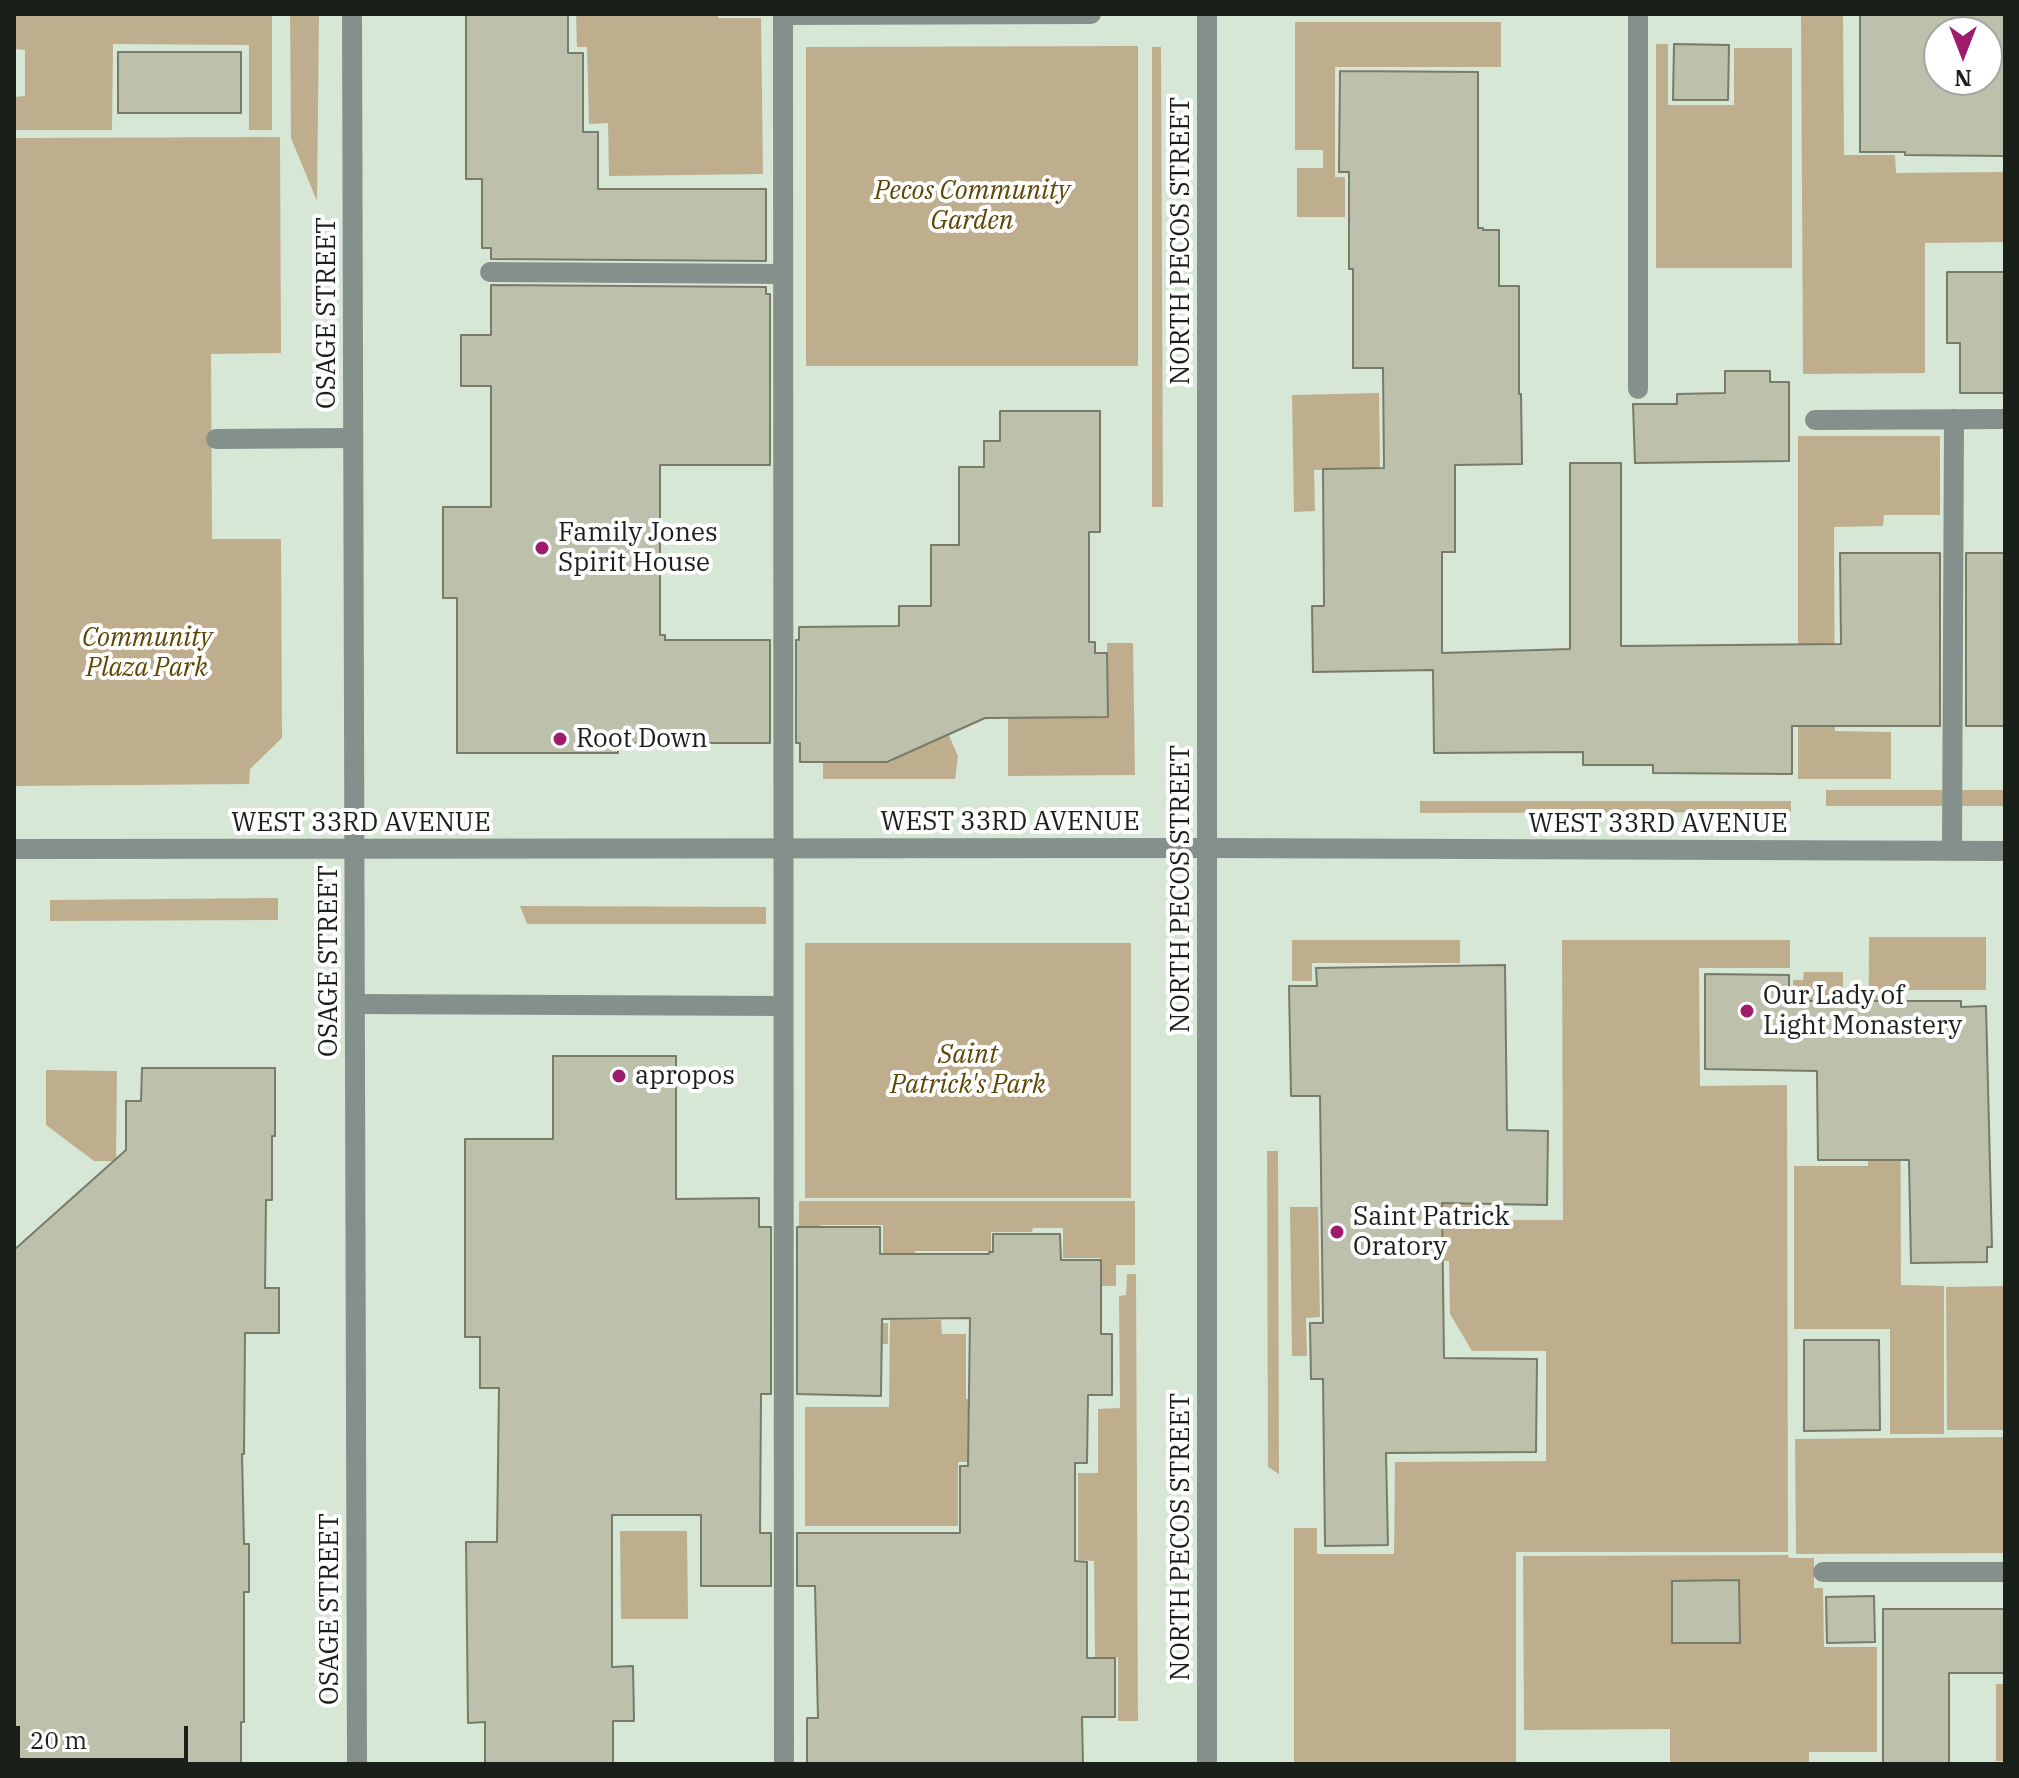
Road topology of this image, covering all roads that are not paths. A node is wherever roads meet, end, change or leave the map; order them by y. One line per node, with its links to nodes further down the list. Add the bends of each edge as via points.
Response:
1 (352, 14): 12 (street, OSAGE STREET)
2 (783, 14): 3 (street); 7 (street)
3 (1091, 14)
4 (1207, 14): 15 (street, NORTH PECOS STREET)
5 (1638, 14): 8 (street)
6 (490, 272): 7 (street)
7 (783, 274): 14 (street)
8 (1638, 389)
9 (1954, 419): 10 (street); 11 (street); 18 (street)
10 (2005, 419)
11 (1815, 420)
12 (353, 438): 13 (street); 17 (street, OSAGE STREET)
13 (216, 439)
14 (783, 848): 15 (street, WEST 33RD AVENUE); 17 (street, WEST 33RD AVENUE); 21 (street)
15 (1207, 848): 18 (street, WEST 33RD AVENUE); 26 (street, NORTH PECOS STREET)
16 (14, 849): 17 (street, WEST 33RD AVENUE)
17 (354, 849): 20 (street, OSAGE STREET)
18 (1952, 851): 19 (street, WEST 33RD AVENUE)
19 (2005, 851)
20 (355, 1004): 21 (street); 24 (street, OSAGE STREET)
21 (783, 1006): 25 (street)
22 (1823, 1572): 23 (street)
23 (2005, 1572)
24 (357, 1764)
25 (784, 1764)
26 (1207, 1764)

